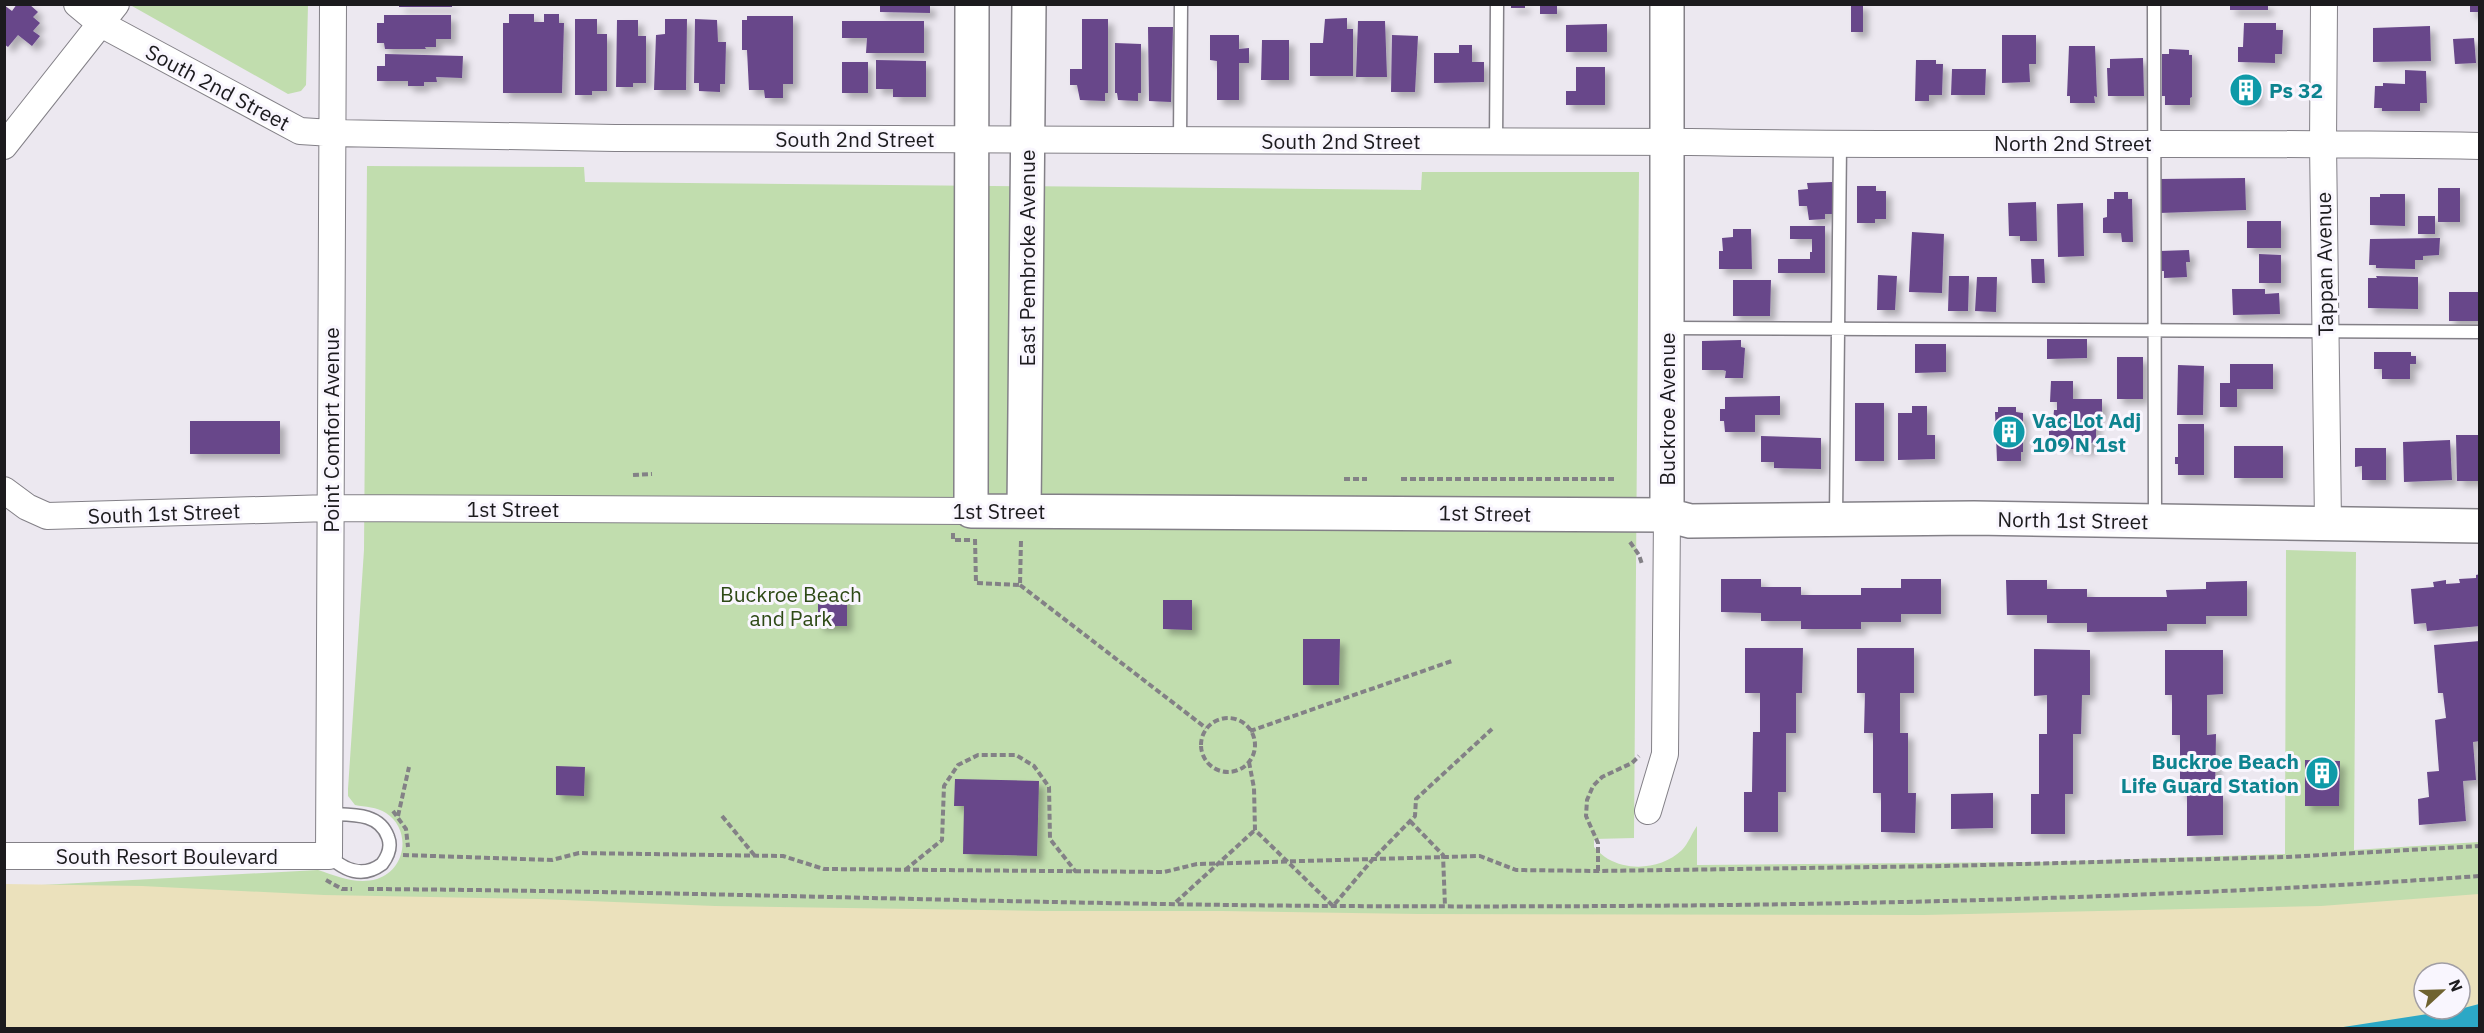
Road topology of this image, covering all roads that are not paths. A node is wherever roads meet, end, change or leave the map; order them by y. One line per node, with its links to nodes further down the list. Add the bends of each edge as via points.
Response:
1 (77, 4): 10 (street, South 2nd Street)
2 (333, 4): 11 (street, Point Comfort Avenue)
3 (972, 4): 12 (street)
4 (1029, 4): 13 (street, East Pembroke Avenue)
5 (1181, 4): 14 (lane)
6 (1497, 4): 15 (lane)
7 (1667, 4): 16 (street, Buckroe Avenue)
8 (2154, 4): 17 (lane)
9 (2324, 4): 18 (street, Tappan Avenue)
10 (108, 14): 11 (street, South 2nd Street, via 300,131); 20 (street)
11 (332, 133): 12 (street, South 2nd Street); 28 (street, Point Comfort Avenue)
12 (972, 140): 13 (street, South 2nd Street); 33 (street)
13 (1028, 140): 14 (street, South 2nd Street); 35 (street, East Pembroke Avenue)
14 (1180, 140): 15 (street, South 2nd Street)
15 (1497, 142): 16 (street, South 2nd Street)
16 (1667, 142): 19 (street, North 2nd Street); 22 (street, Buckroe Avenue)
17 (2154, 143): 18 (street, North 2nd Street); 19 (street, North 2nd Street); 24 (lane)
18 (2323, 143): 21 (street, North 2nd Street); 25 (street, Tappan Avenue)
19 (1840, 145): 23 (lane)
20 (4, 146)
21 (2480, 146)
22 (1668, 328): 23 (lane); 29 (street, Buckroe Avenue)
23 (1839, 330): 24 (lane); 30 (lane)
24 (2154, 331): 25 (lane); 31 (lane)
25 (2325, 332): 26 (lane); 32 (street, Tappan Avenue)
26 (2480, 333)
27 (4, 490): 28 (street, South 1st Street, via 46,516)
28 (330, 508): 33 (street, 1st Street); 37 (street, Point Comfort Avenue)
29 (1667, 515): 30 (street, North 1st Street, via 1690,521); 35 (street, 1st Street); 36 (street, Buckroe Avenue, via 1665,754)
30 (1836, 521): 31 (street, North 1st Street)
31 (2156, 522): 32 (street, North 1st Street)
32 (2328, 524): 34 (street, North 1st Street)
33 (973, 525): 35 (street, 1st Street)
34 (2480, 525)
35 (1022, 526)
36 (1648, 811)
37 (329, 814): 39 (street, Point Comfort Avenue); 39 (lane, via 359,815 378,822 387,835 389,853 382,864 364,872)
38 (4, 856): 39 (street, South Resort Boulevard)
39 (325, 867)

